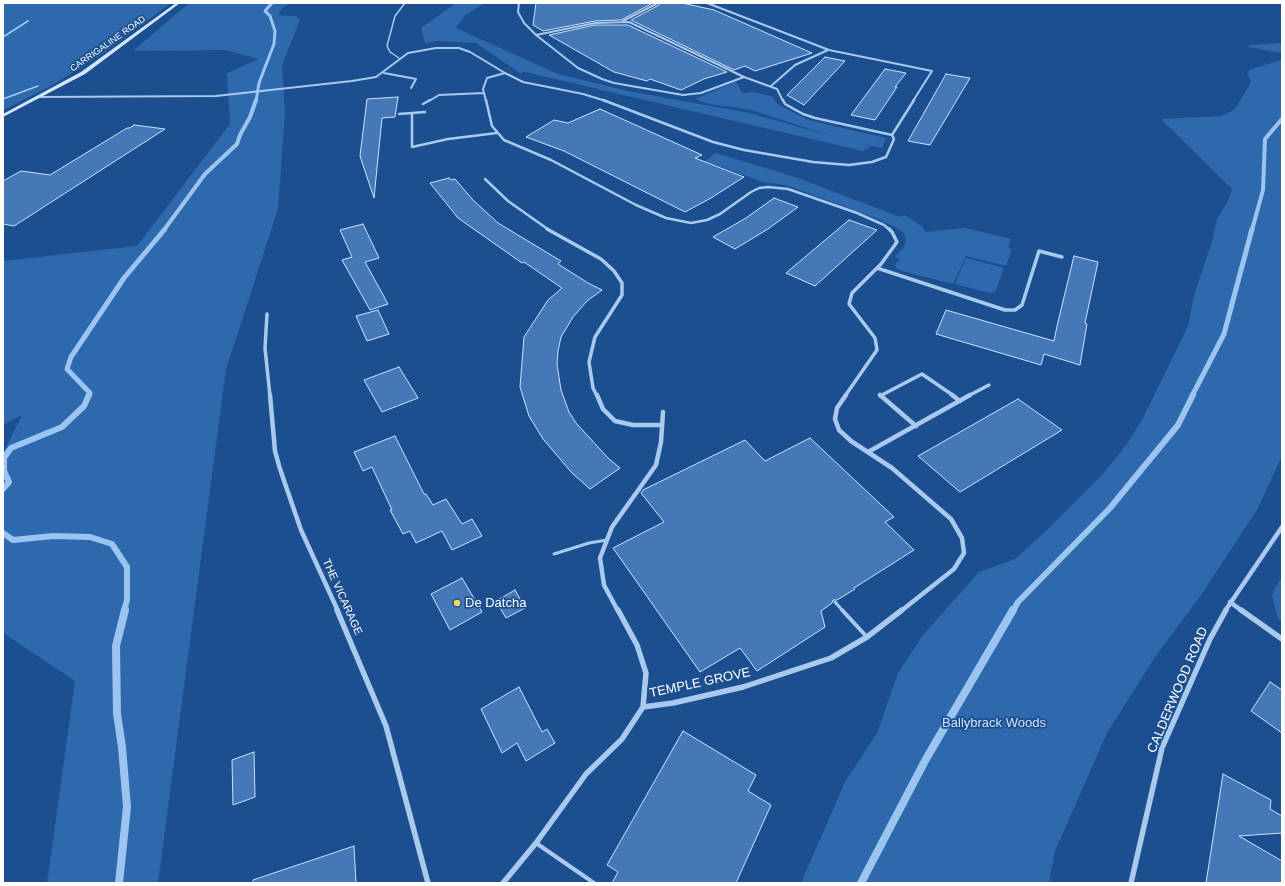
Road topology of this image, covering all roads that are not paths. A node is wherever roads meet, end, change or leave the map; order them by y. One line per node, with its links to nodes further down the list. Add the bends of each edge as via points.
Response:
1 (178, 3): 19 (main road, CARRIGALINE ROAD, via 89,69)
2 (404, 3): 11 (lane, via 395,16 387,46 390,52)
3 (519, 3): 8 (street, via 518,12 524,23)
4 (658, 3): 7 (street)
5 (707, 3): 10 (street)
6 (28, 21): 9 (lane)
7 (622, 22): 8 (street, via 594,23); 14 (street, via 638,26)
8 (536, 35): 14 (street, via 578,68 621,84 690,95)
9 (3, 37)
10 (829, 50): 16 (street, via 795,65); 27 (street, via 932,71)
11 (400, 58): 12 (street, via 420,50 459,48); 13 (street)
12 (505, 72): 18 (street, via 487,78); 27 (street, via 523,82 610,102 713,142 813,162 849,165 872,162 886,157 894,139)
13 (384, 73): 17 (street, via 416,78); 19 (street, via 352,81 228,95)
14 (744, 77): 16 (street)
15 (38, 86): 20 (lane)
16 (771, 86): 27 (street, via 777,89 785,104 803,114)
17 (411, 88)
18 (484, 93): 21 (street, via 439,95); 26 (street, via 492,126)
19 (40, 97): 25 (main road, CARRIGALINE ROAD)
20 (3, 99)
21 (423, 104)
22 (425, 112): 23 (street)
23 (412, 113): 24 (street); 26 (street, via 412,147 448,139)
24 (399, 114)
25 (3, 116)
26 (497, 133): 30 (street, via 504,140 551,160 636,205 677,221 691,223 707,220 751,192 768,187 788,190 857,213 884,225 892,232 897,242)
27 (892, 135)
28 (485, 179): 35 (street, via 508,201 540,225 602,259 614,271 622,283 622,295 595,337 589,362 593,388 603,409 616,421 633,425)
29 (1062, 256): 30 (street, via 1039,251 1022,305 1015,310 1005,310)
30 (877, 268): 37 (street, via 852,293 849,304 875,338 877,350 837,408 835,419 839,430)
31 (267, 314): 47 (street, THE VICARAGE, via 265,348 277,457 302,530 386,726)
32 (989, 385): 33 (street)
33 (960, 401): 36 (street); 36 (street, via 922,374 879,396)
34 (663, 412): 35 (street)
35 (662, 425): 39 (street, via 656,465 612,527)
36 (916, 426): 37 (street)
37 (868, 452): 43 (street, TEMPLE GROVE, via 892,468 951,519 962,538 964,553 954,569)
38 (1282, 527): 42 (street, CALDERWOOD ROAD)
39 (607, 540): 40 (lane); 45 (street, via 600,558 604,585 637,645 646,673)
40 (554, 554)
41 (835, 602): 43 (lane)
42 (1230, 602): 44 (street); 50 (street, CALDERWOOD ROAD, via 1210,639 1162,748)
43 (867, 637): 45 (street, TEMPLE GROVE, via 831,658 743,687)
44 (1282, 639)
45 (644, 707): 46 (street, TEMPLE GROVE, via 622,739 586,774)
46 (536, 843): 48 (street, TEMPLE GROVE); 49 (lane)
47 (428, 883)
48 (504, 883)
49 (594, 883)
50 (1131, 883)

